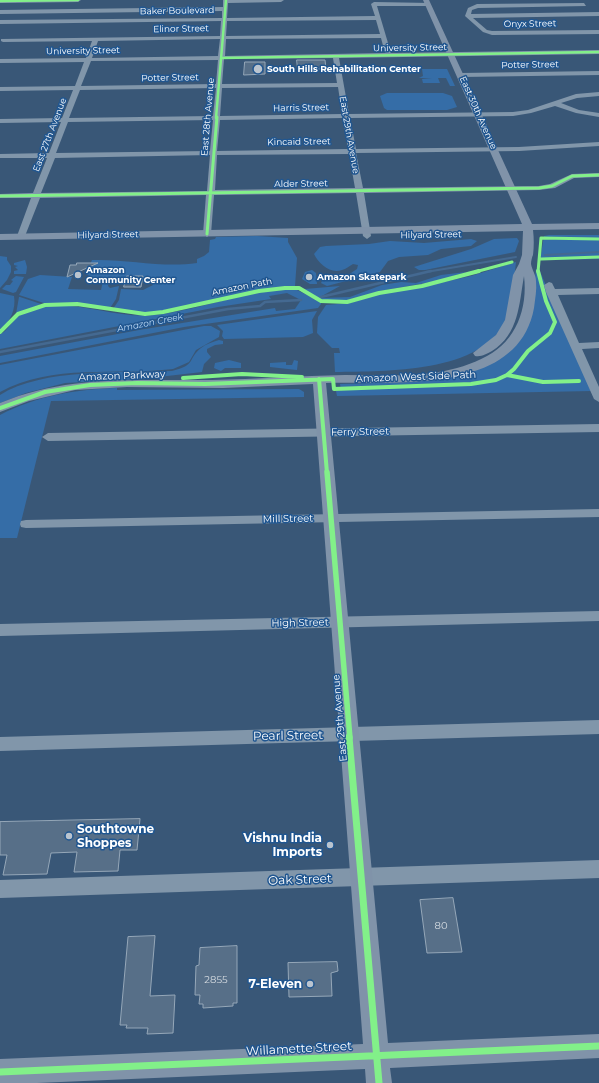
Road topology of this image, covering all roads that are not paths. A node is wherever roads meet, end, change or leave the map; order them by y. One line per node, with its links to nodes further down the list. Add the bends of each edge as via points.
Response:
1 (78, 0): 4 (street)
2 (281, 0): 5 (street)
3 (474, 0): 8 (street)
4 (0, 1)
5 (226, 1): 9 (street, East 28th Avenue)
6 (427, 2): 13 (street, via 374,4); 22 (main road, East 30th Avenue)
7 (584, 4): 8 (street)
8 (477, 6): 12 (street, via 470,9)
9 (225, 9): 10 (street); 14 (street, East 28th Avenue)
10 (0, 12)
11 (598, 14): 12 (street)
12 (468, 16): 16 (street, Onyx Street, via 485,31 492,33)
13 (378, 18): 14 (street, Baker Boulevard); 17 (street)
14 (225, 20): 15 (street, Baker Boulevard); 18 (street, East 28th Avenue)
15 (0, 22)
16 (599, 32)
17 (383, 36): 18 (street, Elinor Street); 23 (street)
18 (224, 38): 19 (street, Elinor Street); 25 (street, East 28th Avenue)
19 (96, 39): 20 (street, Elinor Street); 26 (street, East 27th Avenue)
20 (3, 40)
21 (599, 52): 22 (street, University Street)
22 (451, 55): 23 (street, University Street); 29 (main road, East 30th Avenue)
23 (390, 56): 24 (street, University Street)
24 (336, 57): 25 (street, University Street); 30 (street, East 29th Avenue)
25 (221, 58): 26 (street, University Street); 31 (street, East 28th Avenue)
26 (88, 60): 27 (street, University Street); 32 (street, East 27th Avenue)
27 (0, 61)
28 (599, 72): 29 (street, Potter Street, via 504,77)
29 (461, 75): 36 (main road, East 30th Avenue)
30 (340, 85): 31 (street, Potter Street); 38 (street, East 29th Avenue)
31 (219, 86): 32 (street, Potter Street); 39 (street, East 28th Avenue)
32 (77, 88): 33 (street, Potter Street); 40 (street, East 27th Avenue)
33 (0, 89)
34 (599, 94): 35 (street, Harris Street, via 576,96)
35 (554, 103): 36 (street, Harris Street, via 521,113); 37 (street, via 578,112)
36 (479, 115): 38 (street, Harris Street); 43 (main road, East 30th Avenue)
37 (599, 115)
38 (346, 116): 39 (street, Harris Street); 44 (street, East 29th Avenue)
39 (216, 118): 40 (street, Harris Street); 45 (street, East 28th Avenue)
40 (65, 120): 41 (street, Harris Street); 46 (street, East 27th Avenue)
41 (0, 121)
42 (599, 144): 43 (street, Kincaid Street)
43 (494, 149): 44 (street, Kincaid Street); 49 (main road, East 30th Avenue)
44 (352, 151): 45 (street, Kincaid Street); 50 (street, East 29th Avenue)
45 (213, 153): 46 (street, Kincaid Street); 51 (street, East 28th Avenue)
46 (52, 155): 47 (street, Kincaid Street); 53 (street, East 27th Avenue)
47 (0, 156)
48 (599, 174): 49 (street, Alder Street, via 572,176 546,188)
49 (512, 189): 50 (street, Alder Street); 55 (main road, East 30th Avenue)
50 (359, 191): 51 (street, Alder Street); 57 (street, East 29th Avenue)
51 (210, 193): 53 (street, Alder Street); 58 (street, East 28th Avenue)
52 (0, 196): 53 (street, Alder Street)
53 (36, 196): 59 (street, East 27th Avenue)
54 (599, 226): 55 (main road, Hilyard Street)
55 (528, 230): 56 (main road, Hilyard Street); 57 (main road, Hilyard Street); 64 (main road, Amazon Parkway, via 525,263 532,275 527,310 520,332 510,346 495,357 454,373 417,379)
56 (599, 232)
57 (366, 233): 58 (main road, Hilyard Street, via 301,236 264,233)
58 (207, 234): 59 (main road, Hilyard Street)
59 (21, 236): 60 (main road, Hilyard Street)
60 (0, 237)
61 (599, 291): 63 (street, via 550,289)
62 (599, 345): 63 (street)
63 (575, 346): 65 (street)
64 (319, 379): 66 (main road, Amazon Parkway, via 67,387 23,398); 68 (main road, East 29th Avenue)
65 (599, 399)
66 (0, 408)
67 (599, 428): 68 (street, Ferry Street)
68 (323, 432): 69 (street, Ferry Street); 71 (main road, East 29th Avenue)
69 (48, 437)
70 (599, 513): 71 (street, Mill Street)
71 (331, 518): 72 (street, Mill Street); 74 (main road, East 29th Avenue)
72 (26, 524)
73 (599, 616): 74 (street, High Street)
74 (341, 622): 75 (street, High Street); 77 (main road, East 29th Avenue)
75 (0, 630)
76 (599, 727): 77 (street, Pearl Street)
77 (351, 735): 78 (street, Pearl Street); 80 (main road, East 29th Avenue)
78 (0, 744)
79 (599, 869): 80 (street, Oak Street)
80 (363, 877): 81 (street, Oak Street); 83 (main road, East 29th Avenue)
81 (0, 889)
82 (599, 1046): 83 (main road, Willamette Street)
83 (377, 1055): 84 (main road, Willamette Street); 85 (main road, East 29th Avenue)
84 (0, 1072)
85 (380, 1083)

